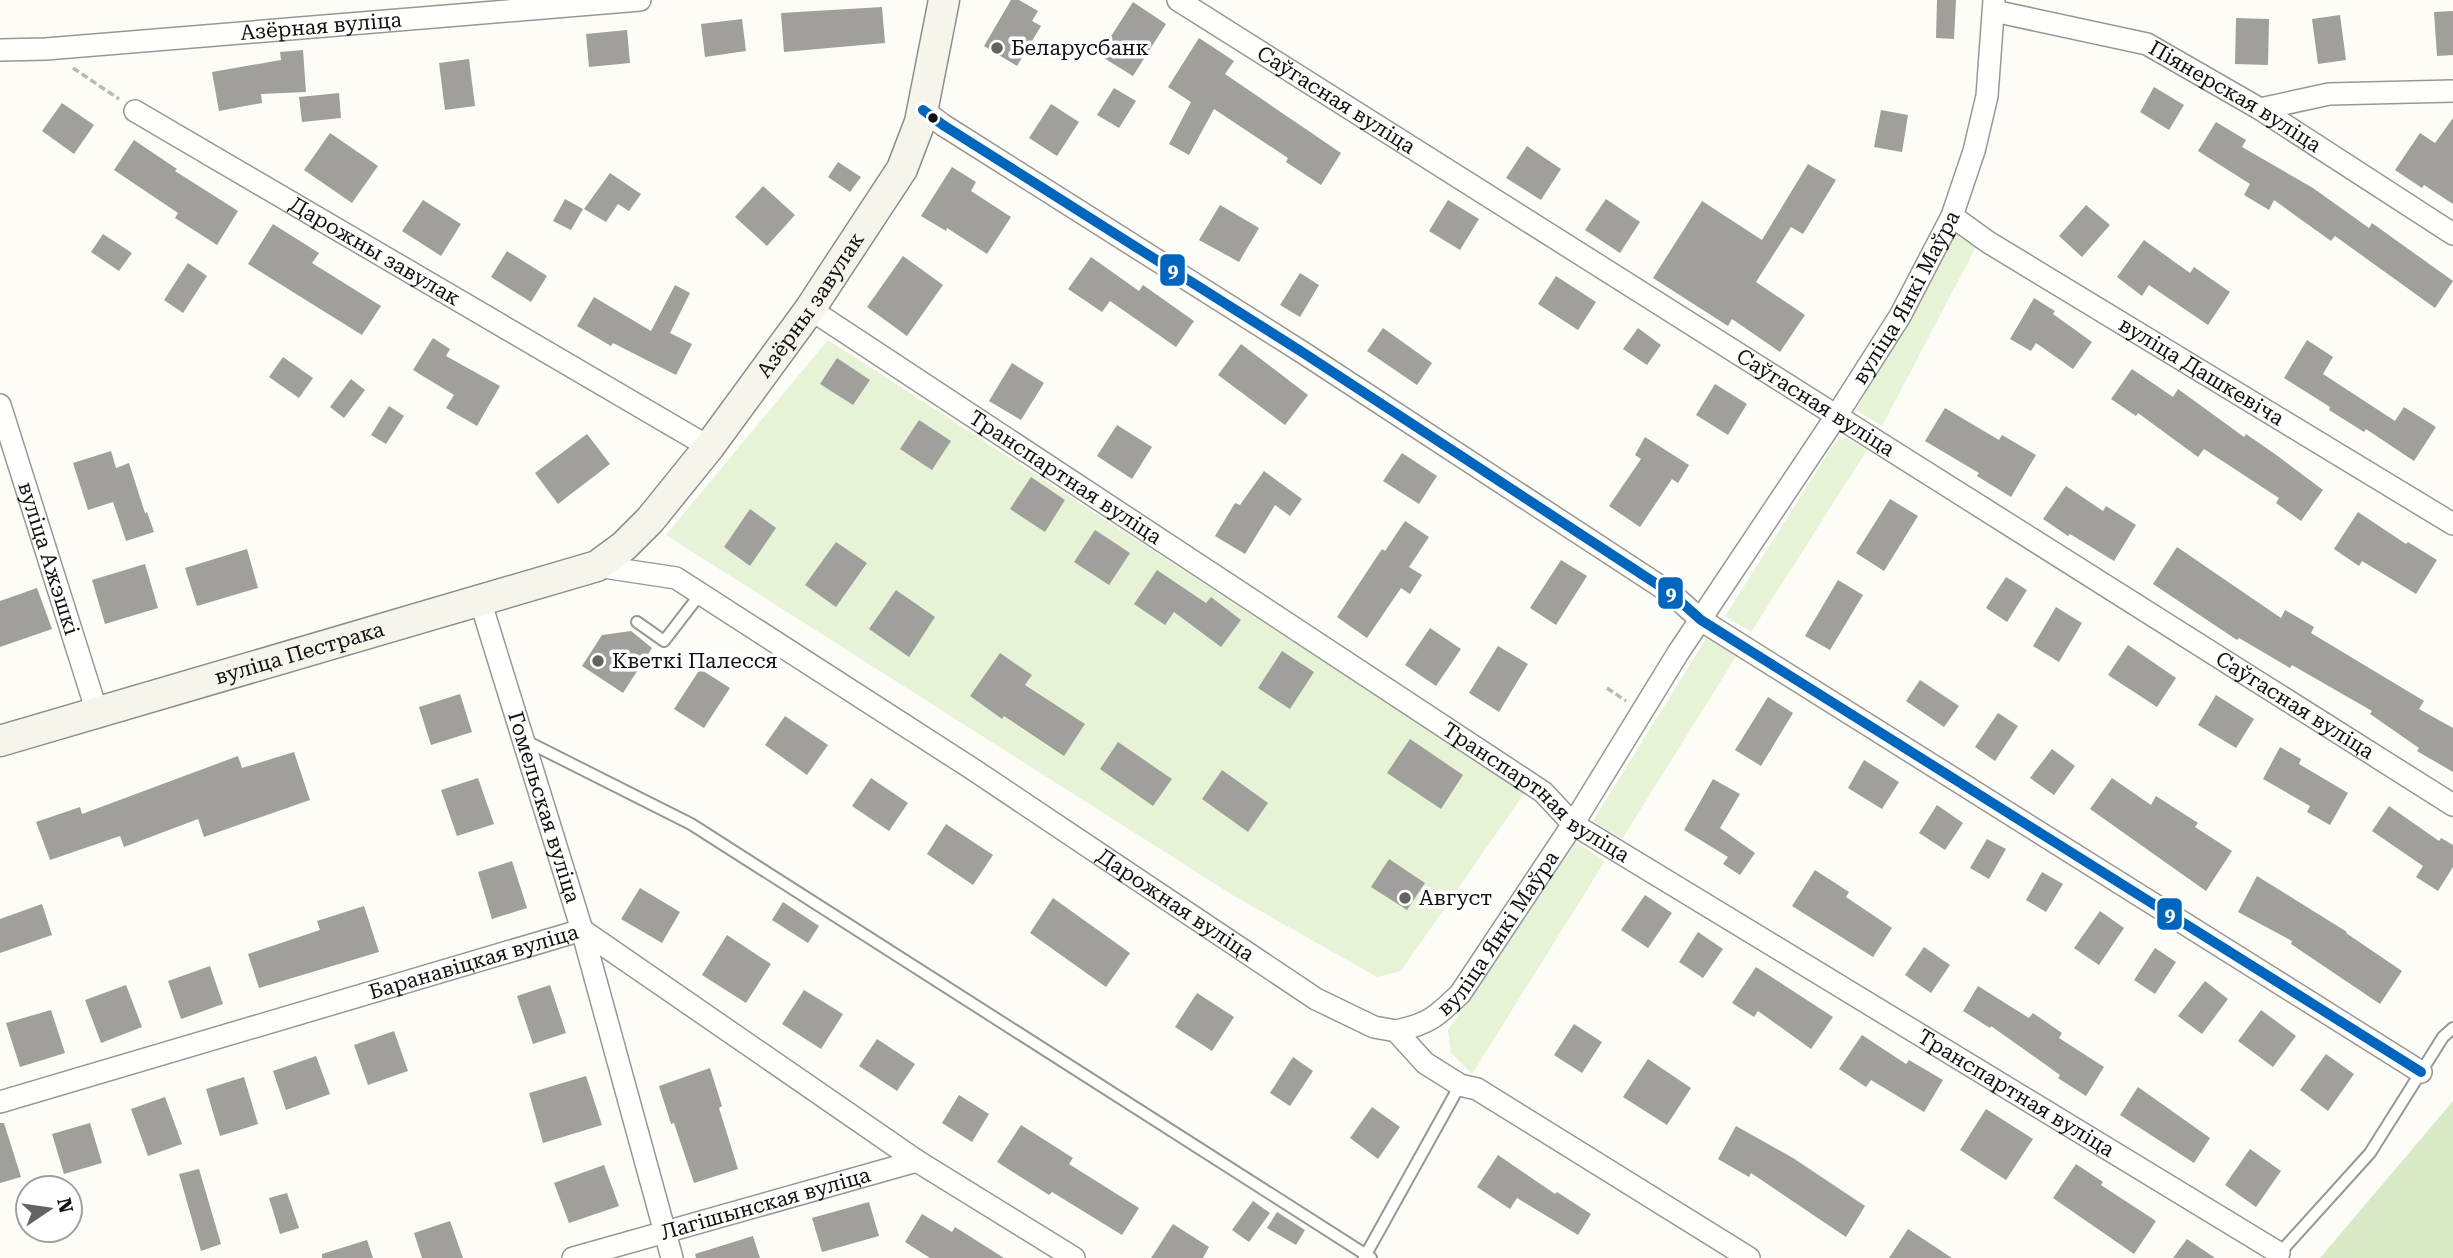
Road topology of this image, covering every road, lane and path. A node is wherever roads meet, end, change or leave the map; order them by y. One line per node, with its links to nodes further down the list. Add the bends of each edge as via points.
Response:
1 (640, 0): 5 (street, Азёрная вуліца)
2 (944, 0): 9 (street, Азёрны завулак)
3 (1178, 0): 15 (street, Саўгасная вуліца)
4 (1994, 5): 8 (street, Піянерская вуліца, via 2147,44); 11 (street, вуліца Янкі Маўра, via 1987,96)
5 (46, 49): 6 (street, Азёрная вуліца); 10 (path)
6 (0, 50)
7 (2453, 91): 8 (street, via 2329,94)
8 (2260, 109): 12 (street, Піянерская вуліца)
9 (923, 110): 13 (street, Азёрны завулак, via 902,169); 21 (street, via 1672,594)
10 (135, 111): 16 (street, Дарожны завулак)
11 (1952, 216): 15 (street, вуліца Янкі Маўра, via 1900,316); 17 (street, вуліца Дашкевіча)
12 (2453, 234)
13 (810, 309): 16 (street, Азёрны завулак); 27 (street, Транспартная вуліца, via 1543,792)
14 (0, 405): 23 (street, вуліца Ажэшкі)
15 (1837, 415): 21 (street, вуліца Янкі Маўра); 26 (street, Саўгасная вуліца)
16 (709, 447): 18 (street, Азёрны завулак, via 650,520)
17 (2453, 524)
18 (597, 566): 19 (street, Дарожная вуліца, via 676,578); 20 (street, вуліца Пестрака)
19 (701, 593): 22 (lane, via 664,641); 30 (street, Дарожная вуліца, via 1316,999 1374,1027)
20 (480, 600): 23 (street, вуліца Пестрака); 24 (street, Гомельская вуліца)
21 (1701, 620): 27 (street, вуліца Янкі Маўра); 31 (street)
22 (637, 622)
23 (97, 712): 25 (street, вуліца Пестрака)
24 (522, 739): 28 (street, Гомельская вуліца); 37 (lane, via 691,824)
25 (0, 741)
26 (2453, 805)
27 (1573, 824): 30 (street, вуліца Янкі Маўра, via 1460,993 1420,1026); 36 (street, Транспартная вуліца)
28 (582, 930): 33 (street, Баранавіцкая вуліца); 34 (street, Баранавіцкая вуліца); 35 (street, Гомельская вуліца)
29 (2453, 1028): 31 (lane)
30 (1396, 1031): 32 (street, via 1425,1063)
31 (2421, 1072): 36 (lane, via 2370,1153)
32 (1460, 1085): 37 (lane); 41 (street, via 1477,1088)
33 (0, 1102)
34 (917, 1161): 35 (street, Лагішынская вуліца); 40 (street, Баранавіцкая вуліца)
35 (665, 1231): 38 (street, Лагішынская вуліца); 39 (street, Гомельская вуліца)
36 (2277, 1256)
37 (1367, 1257)
38 (573, 1258)
39 (672, 1258)
40 (1074, 1258)
41 (1749, 1258)

